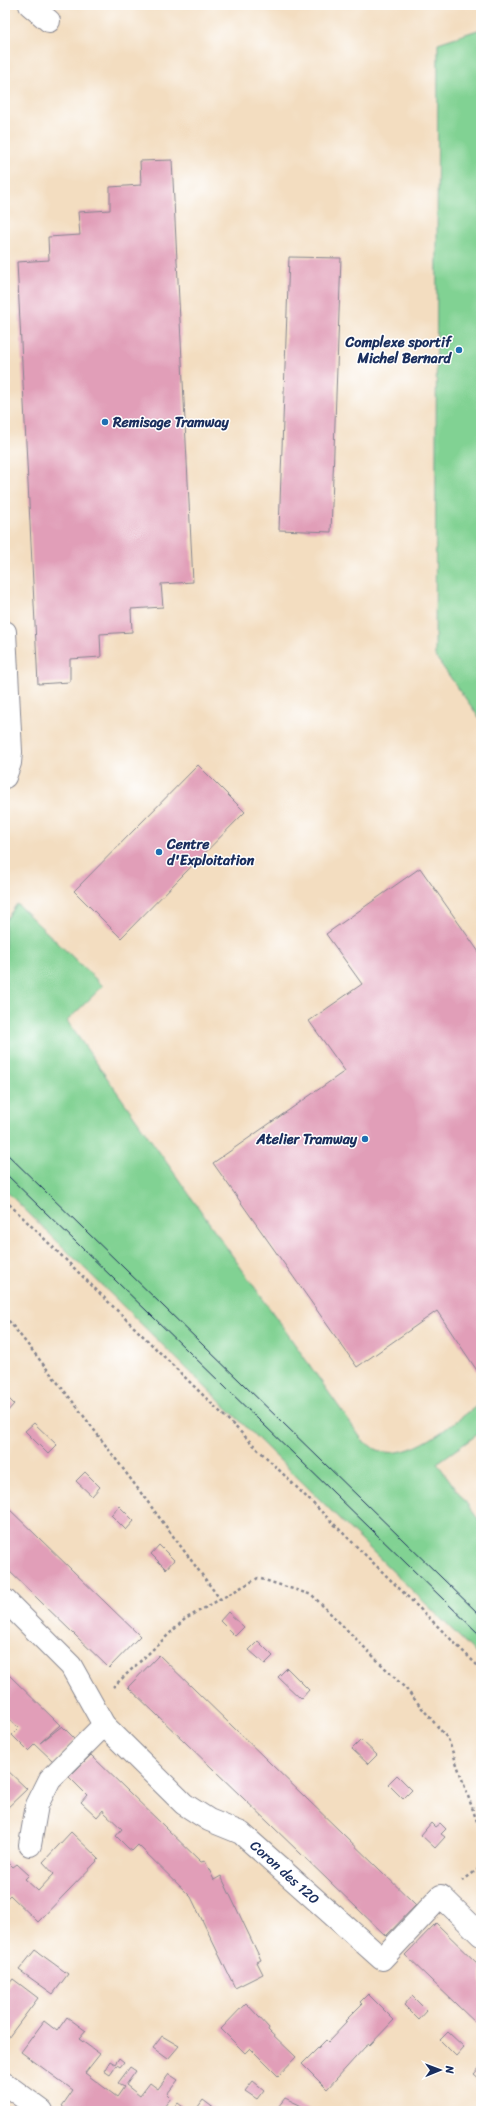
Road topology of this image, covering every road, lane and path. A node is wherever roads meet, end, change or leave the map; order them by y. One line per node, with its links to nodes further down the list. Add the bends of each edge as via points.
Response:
1 (30, 5): 2 (street)
2 (49, 21)
3 (5, 632): 4 (street, via 11,752)
4 (5, 777)
5 (6, 1201): 6 (path); 10 (path)
6 (5, 1206)
7 (5, 1316): 8 (path, via 77,1407)
8 (220, 1599): 11 (path, via 185,1619); 13 (path, via 258,1578 312,1595 406,1689 448,1739)
9 (5, 1600): 11 (street, Coron des 120, via 63,1656)
10 (481, 1669)
11 (90, 1699): 12 (street, Coron des 120)
12 (104, 1725): 14 (street, via 50,1779 37,1805); 15 (street, Coron des 120, via 184,1804 203,1817 241,1833 382,1959 441,1896)
13 (481, 1833)
14 (30, 1845)
15 (481, 1935)
16 (5, 2084): 17 (street)
17 (42, 2111)

